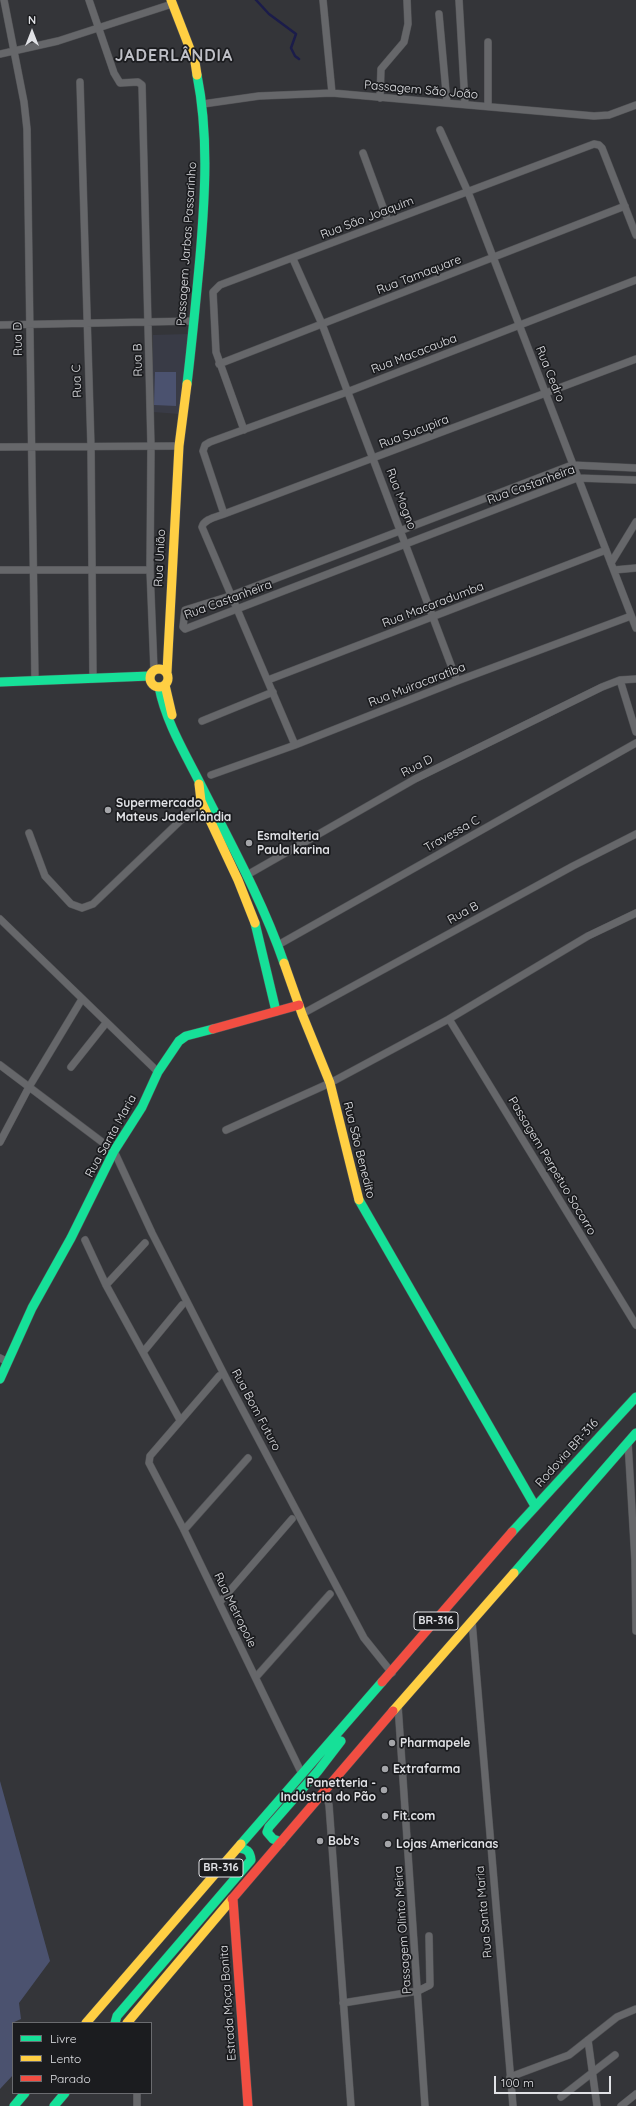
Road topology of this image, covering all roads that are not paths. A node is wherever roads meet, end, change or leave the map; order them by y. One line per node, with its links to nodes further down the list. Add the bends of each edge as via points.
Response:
1 (4, 0): 10 (street, Rua D)
2 (89, 0): 8 (street)
3 (323, 0): 13 (street)
4 (407, 0): 14 (street, via 408,24 404,42 380,69)
5 (459, 0): 17 (street)
6 (172, 2): 8 (street); 16 (main road, Passagem Jarbas Passarinho, via 195,62)
7 (440, 14): 15 (street)
8 (99, 28): 10 (street); 29 (street, Rua B, via 114,73 120,83 138,82 142,86)
9 (488, 42): 19 (street)
10 (15, 51): 11 (street); 32 (street, Rua D, via 27,129)
11 (0, 54)
12 (80, 82): 31 (street, Rua C)
13 (332, 93): 14 (street, Passagem São João); 16 (street, Passagem São João, via 259,96)
14 (380, 98): 15 (street, Passagem São João)
15 (446, 103): 17 (street, Passagem São João)
16 (204, 104): 30 (main road, Passagem Jarbas Passarinho, via 203,219)
17 (465, 104): 19 (street, Passagem São João)
18 (636, 105): 19 (street, Passagem São João, via 594,116)
19 (488, 106)
20 (440, 130): 22 (street, Rua Cedro)
21 (363, 153): 24 (street)
22 (468, 192): 23 (street, Rua São Joaquim, via 594,144 602,148); 24 (street, Rua São Joaquim); 26 (street, Rua Cedro)
23 (626, 206): 25 (street); 26 (street, Rua Tamaquare)
24 (388, 221): 27 (street, Rua São Joaquim)
25 (636, 235)
26 (493, 258): 33 (street, Rua Tamaquare); 35 (street, Rua Cedro)
27 (293, 259): 33 (street, Rua Mogno); 37 (street, Rua São Joaquim, via 215,288 214,326)
28 (636, 280): 35 (street, Rua Macacauba)
29 (148, 322): 30 (street); 31 (street); 41 (street, Rua B)
30 (194, 322): 42 (main road, Passagem Jarbas Passarinho)
31 (86, 323): 32 (street); 45 (street, Rua C)
32 (29, 324): 34 (street); 44 (street, Rua D)
33 (322, 324): 37 (street, Rua Tamaquare); 38 (street, Rua Mogno)
34 (0, 325)
35 (518, 326): 38 (street, Rua Macacauba); 39 (street, Rua Cedro)
36 (636, 359): 39 (street, Rua Sucupira)
37 (219, 364): 40 (street)
38 (347, 392): 40 (street, Rua Macacauba); 46 (street, Rua Mogno)
39 (546, 392): 46 (street, Rua Sucupira); 47 (street, Rua Cedro)
40 (244, 430): 51 (street, Rua Macacauba, via 210,442 205,445 203,451)
41 (151, 446): 42 (street); 45 (street); 60 (street, Rua B)
42 (180, 446): 67 (main road, Rua União)
43 (0, 447): 44 (street)
44 (32, 447): 45 (street); 59 (street, Rua D)
45 (91, 447): 61 (street, Rua C)
46 (374, 459): 51 (street, Rua Sucupira); 53 (street, Rua Mogno)
47 (572, 465): 48 (street, Rua Castanheira); 49 (street, Rua Cedro); 53 (street, Rua Castanheira)
48 (636, 468)
49 (577, 478): 50 (street, Rua Castanheira); 54 (street, Rua Castanheira); 55 (street, Rua Cedro)
50 (636, 480)
51 (224, 514): 62 (street, Rua Sucupira, via 206,521 202,528)
52 (636, 522): 56 (street)
53 (401, 530): 54 (street, Rua Mogno); 62 (street, Rua Castanheira)
54 (406, 543): 63 (street, Rua Castanheira); 64 (street, Rua Mogno)
55 (606, 550): 56 (street, Rua Cedro); 64 (street, Rua Macaradumba)
56 (612, 567): 57 (street); 65 (street, Rua Cedro)
57 (636, 568)
58 (0, 570): 59 (street)
59 (34, 570): 61 (street); 70 (street, Rua D)
60 (150, 570): 61 (street); 68 (street, Rua B)
61 (92, 571): 71 (street, Rua C)
62 (230, 596): 63 (street); 63 (street, Rua Castanheira, via 185,610 183,627 185,629)
63 (236, 610): 72 (street)
64 (433, 616): 72 (street, Rua Macaradumba); 74 (street, Rua Mogno)
65 (631, 616): 66 (street, Rua Cedro); 74 (street, Rua Muiracaratiba)
66 (636, 628)
67 (167, 672): 68 (main road, via 160,668); 76 (main road, via 168,680)
68 (152, 673): 71 (main road); 76 (main road, via 153,685)
69 (636, 679): 73 (street, Rua D)
70 (35, 680): 71 (main road); 75 (main road)
71 (93, 680)
72 (268, 680): 77 (street)
73 (620, 680): 79 (street); 87 (street, Rua D, via 415,779)
74 (457, 681): 81 (street, Rua Muiracaratiba)
75 (0, 682)
76 (162, 686): 83 (main road, Rua São Benedito, via 162,702)
77 (273, 692): 78 (street); 81 (street)
78 (202, 721)
79 (636, 732)
80 (636, 743): 90 (street, Travessa C)
81 (295, 745): 82 (street, Rua Muiracaratiba)
82 (211, 775)
83 (199, 782): 84 (main road, Rua São Benedito); 87 (main road, Rua São Benedito, via 209,797)
84 (201, 801): 85 (street, via 93,904 82,908 71,904 45,876); 93 (main road, Rua São Benedito, via 238,880 258,931)
85 (29, 833)
86 (636, 834): 94 (street, Rua B)
87 (247, 875): 90 (main road, Rua São Benedito)
88 (636, 912): 95 (street, via 588,936)
89 (0, 919): 91 (street)
90 (278, 945): 92 (main road, Rua São Benedito)
91 (82, 999): 96 (street); 101 (street)
92 (299, 1004): 93 (main road, Rua Santa Maria); 94 (main road, Rua São Benedito)
93 (276, 1011): 99 (main road, Rua Santa Maria, via 186,1036 179,1041)
94 (302, 1014): 100 (main road, Rua São Benedito)
95 (449, 1019): 100 (street); 109 (street, Passagem Perpetuo Socorro)
96 (106, 1023): 98 (street); 99 (street)
97 (0, 1065): 101 (street)
98 (71, 1068)
99 (158, 1072): 104 (main road, Rua Santa Maria, via 142,1107)
100 (330, 1084): 102 (street); 119 (main road, Rua São Benedito, via 353,1181 365,1214)
101 (29, 1088): 103 (street); 104 (street)
102 (226, 1130)
103 (0, 1142)
104 (114, 1151): 111 (main road, Rua Santa Maria, via 71,1238); 127 (street, Rua Bom Futuro, via 155,1240 364,1638)
105 (85, 1240): 107 (street)
106 (145, 1243): 107 (street)
107 (106, 1285): 110 (street)
108 (182, 1305): 110 (street)
109 (636, 1325)
110 (144, 1351): 115 (street)
111 (4, 1360): 113 (main road, Rua Santa Maria)
112 (218, 1376): 115 (street)
113 (0, 1379)
114 (636, 1397): 119 (main road, Rodovia BR-316 / BR-316)
115 (180, 1420): 121 (street, Rua Metropole, via 150,1456 149,1463)
116 (636, 1433): 117 (main road, BR-316)
117 (628, 1442): 124 (street); 125 (main road, BR-316)
118 (248, 1458): 121 (street)
119 (535, 1506): 127 (main road, Rodovia BR-316 / BR-316)
120 (292, 1519): 123 (street)
121 (184, 1530): 123 (street, Rua Metropole)
122 (330, 1594): 128 (street)
123 (220, 1602): 128 (street, Rua Metropole)
124 (636, 1605): 126 (street)
125 (472, 1621): 129 (main road, BR-316); 146 (street, Rua Santa Maria)
126 (636, 1631)
127 (392, 1673): 130 (main road, BR-316)
128 (256, 1677): 131 (street, Rua Metropole)
129 (398, 1705): 132 (main road, BR-316); 137 (street, Passagem Olinto Meira)
130 (355, 1713): 131 (main road, BR-316); 133 (main road, via 347,1734 269,1827 269,1836)
131 (302, 1774): 134 (main road, BR-316)
132 (325, 1791): 133 (main road, BR-316); 138 (street, via 329,1805)
133 (281, 1842): 135 (main road, BR-316)
134 (238, 1848): 141 (main road, BR-316); 142 (main road, via 246,1849 251,1860 117,2016)
135 (233, 1899): 140 (main road, BR-316); 155 (main road, Estrada Moça Bonita)
136 (429, 1936): 137 (street, via 430,1985)
137 (418, 1991): 138 (street); 157 (street, Passagem Olinto Meira)
138 (343, 2003): 156 (street)
139 (636, 2009): 143 (street, via 617,2017)
140 (135, 2018)
141 (87, 2022)
142 (115, 2022)
143 (588, 2040): 145 (street); 146 (street, via 569,2055)
144 (615, 2055): 145 (street)
145 (591, 2074): 151 (street); 159 (street)
146 (510, 2077): 158 (street, Rua Santa Maria)
147 (24, 2094): 152 (main road)
148 (64, 2094): 153 (main road)
149 (137, 2094): 154 (street)
150 (636, 2094): 160 (street)
151 (561, 2096)
152 (14, 2106)
153 (54, 2106)
154 (137, 2106)
155 (248, 2106)
156 (351, 2106)
157 (425, 2106)
158 (513, 2106)
159 (597, 2106)
160 (622, 2106)

